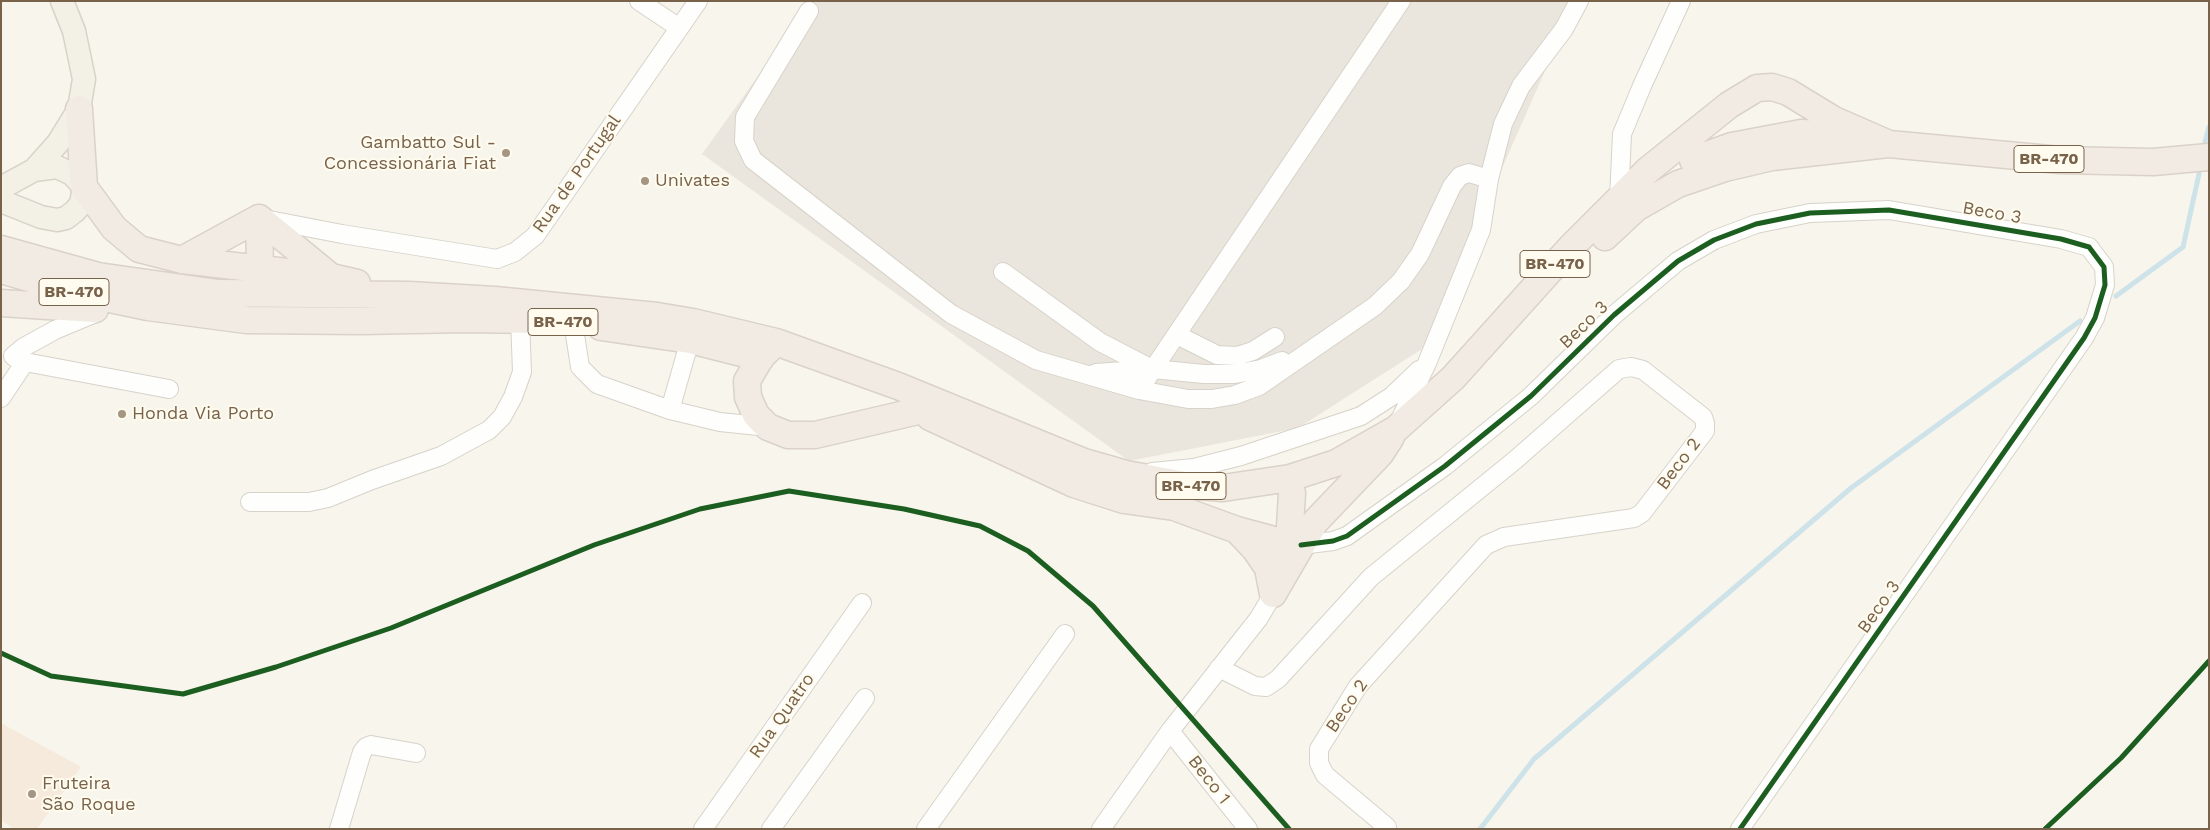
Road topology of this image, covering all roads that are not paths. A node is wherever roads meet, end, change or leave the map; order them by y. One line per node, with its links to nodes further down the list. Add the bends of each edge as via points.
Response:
1 (62, 1): 10 (main road, via 74,31 84,79)
2 (639, 1): 8 (street)
3 (698, 1): 8 (street, Rua de Portugal)
4 (1401, 1): 35 (street)
5 (1579, 1): 16 (street, via 1564,29 1522,86 1503,124)
6 (1680, 1): 19 (street, via 1622,134)
7 (809, 11): 44 (street, via 745,116 744,141 753,160 951,314 1036,360)
8 (678, 27): 21 (street, Rua de Portugal, via 535,236 515,252 497,259)
9 (1788, 92): 11 (highway, via 1800,109); 12 (highway, via 1834,120); 19 (highway, via 1772,87 1757,88 1738,100 1648,170)
10 (79, 109): 15 (main road, via 58,143); 17 (highway)
11 (1801, 133): 12 (highway, BR-470, via 1846,134); 13 (highway, via 1793,146); 19 (highway, BR-470, via 1732,146 1696,158)
12 (1889, 144): 13 (highway, BR-470); 14 (highway, BR-470, via 2060,160 2152,162)
13 (1772, 157): 53 (highway, BR-470, via 1678,184 1636,208 1574,267 1465,390 1424,428)
14 (2209, 157)
15 (34, 170): 17 (main road, via 57,168 72,174); 18 (main road)
16 (1489, 179): 40 (street, via 1469,173 1460,176 1452,186 1420,254 1400,281 1375,306); 42 (street, via 1481,230)
17 (84, 187): 20 (main road, via 81,204 66,218 57,220); 23 (highway, via 114,228 139,249)
18 (1, 188)
19 (1619, 199): 52 (highway, BR-470, via 1571,247 1453,378)
20 (1, 201)
21 (259, 218): 23 (highway); 24 (highway); 27 (highway)
22 (1, 249): 28 (highway, BR-470, via 98,276)
23 (182, 260): 24 (highway)
24 (260, 268): 27 (highway); 28 (highway)
25 (1, 270): 31 (highway, BR-470, via 64,289)
26 (1003, 272): 43 (street, via 1100,342)
27 (331, 277): 29 (highway)
28 (218, 293): 29 (highway, BR-470)
29 (409, 295): 39 (highway, BR-470, via 657,316 693,322)
30 (1, 303): 32 (highway)
31 (148, 307): 32 (highway); 33 (highway, BR-470, via 246,320)
32 (103, 310): 41 (street, via 55,330)
33 (520, 319): 34 (highway, BR-470); 56 (street, via 522,372 502,417 489,430 441,456 328,498 309,502)
34 (574, 322): 37 (highway, BR-470); 49 (street, via 580,367 586,375 597,384)
35 (1177, 335): 36 (street, via 1217,355 1236,356 1253,351); 43 (street)
36 (1275, 336)
37 (690, 340): 38 (highway, BR-470); 49 (street)
38 (716, 347): 39 (highway, BR-470); 47 (highway)
39 (768, 350): 47 (highway, via 747,381); 50 (highway, BR-470, via 810,370); 54 (highway, BR-470, via 898,386 1084,462)
40 (1306, 352): 43 (street, via 1261,369 1235,374); 46 (street, via 1259,386 1235,395 1188,399)
41 (13, 357): 45 (street); 48 (street)
42 (1427, 363): 52 (street); 54 (street, via 1392,396 1361,416 1194,468)
43 (1153, 369): 44 (street); 46 (street)
44 (1084, 374): 46 (street)
45 (169, 389)
46 (1139, 390)
47 (748, 397): 51 (highway, via 756,415)
48 (1, 398)
49 (670, 410): 51 (street, via 720,422)
50 (918, 411): 51 (highway, via 815,435 788,435); 57 (highway, BR-470, via 1074,484 1124,500)
51 (768, 427)
52 (1396, 429): 53 (highway); 54 (highway, BR-470, via 1336,463 1290,478 1223,488)
53 (1380, 454): 55 (highway, BR-470, via 1334,478); 59 (highway)
54 (1126, 474)
55 (1292, 493): 57 (highway, BR-470); 59 (highway)
56 (250, 502)
57 (1174, 507): 58 (highway)
58 (1238, 530): 59 (highway); 60 (highway, via 1268,568)
59 (1295, 545): 60 (highway); 74 (street, Beco 3, via 1333,541 1347,536 1445,466 1531,396 1614,315 1678,261 1714,240 1756,224 1810,213 1889,210 2061,239 2089,247 2104,267 2105,285 2095,318 2084,338)
60 (1273, 594): 63 (street, via 1259,618)
61 (862, 603): 69 (street, Rua Quatro)
62 (1065, 634): 71 (street)
63 (1219, 668): 65 (street); 67 (street, Beco 2, via 1256,686 1266,687 1278,679 1371,577 1514,461 1619,369 1632,367 1643,370 1703,417 1705,431 1642,513 1634,518 1504,537 1486,545 1358,686 1319,748 1319,763 1325,776)
64 (865, 698): 70 (street)
65 (1170, 731): 72 (street); 73 (street, Beco 1)
66 (416, 752): 68 (street, via 366,747)
67 (1387, 827)
68 (338, 829)
69 (702, 829)
70 (771, 829)
71 (926, 829)
72 (1101, 829)
73 (1248, 829)
74 (1740, 829)

